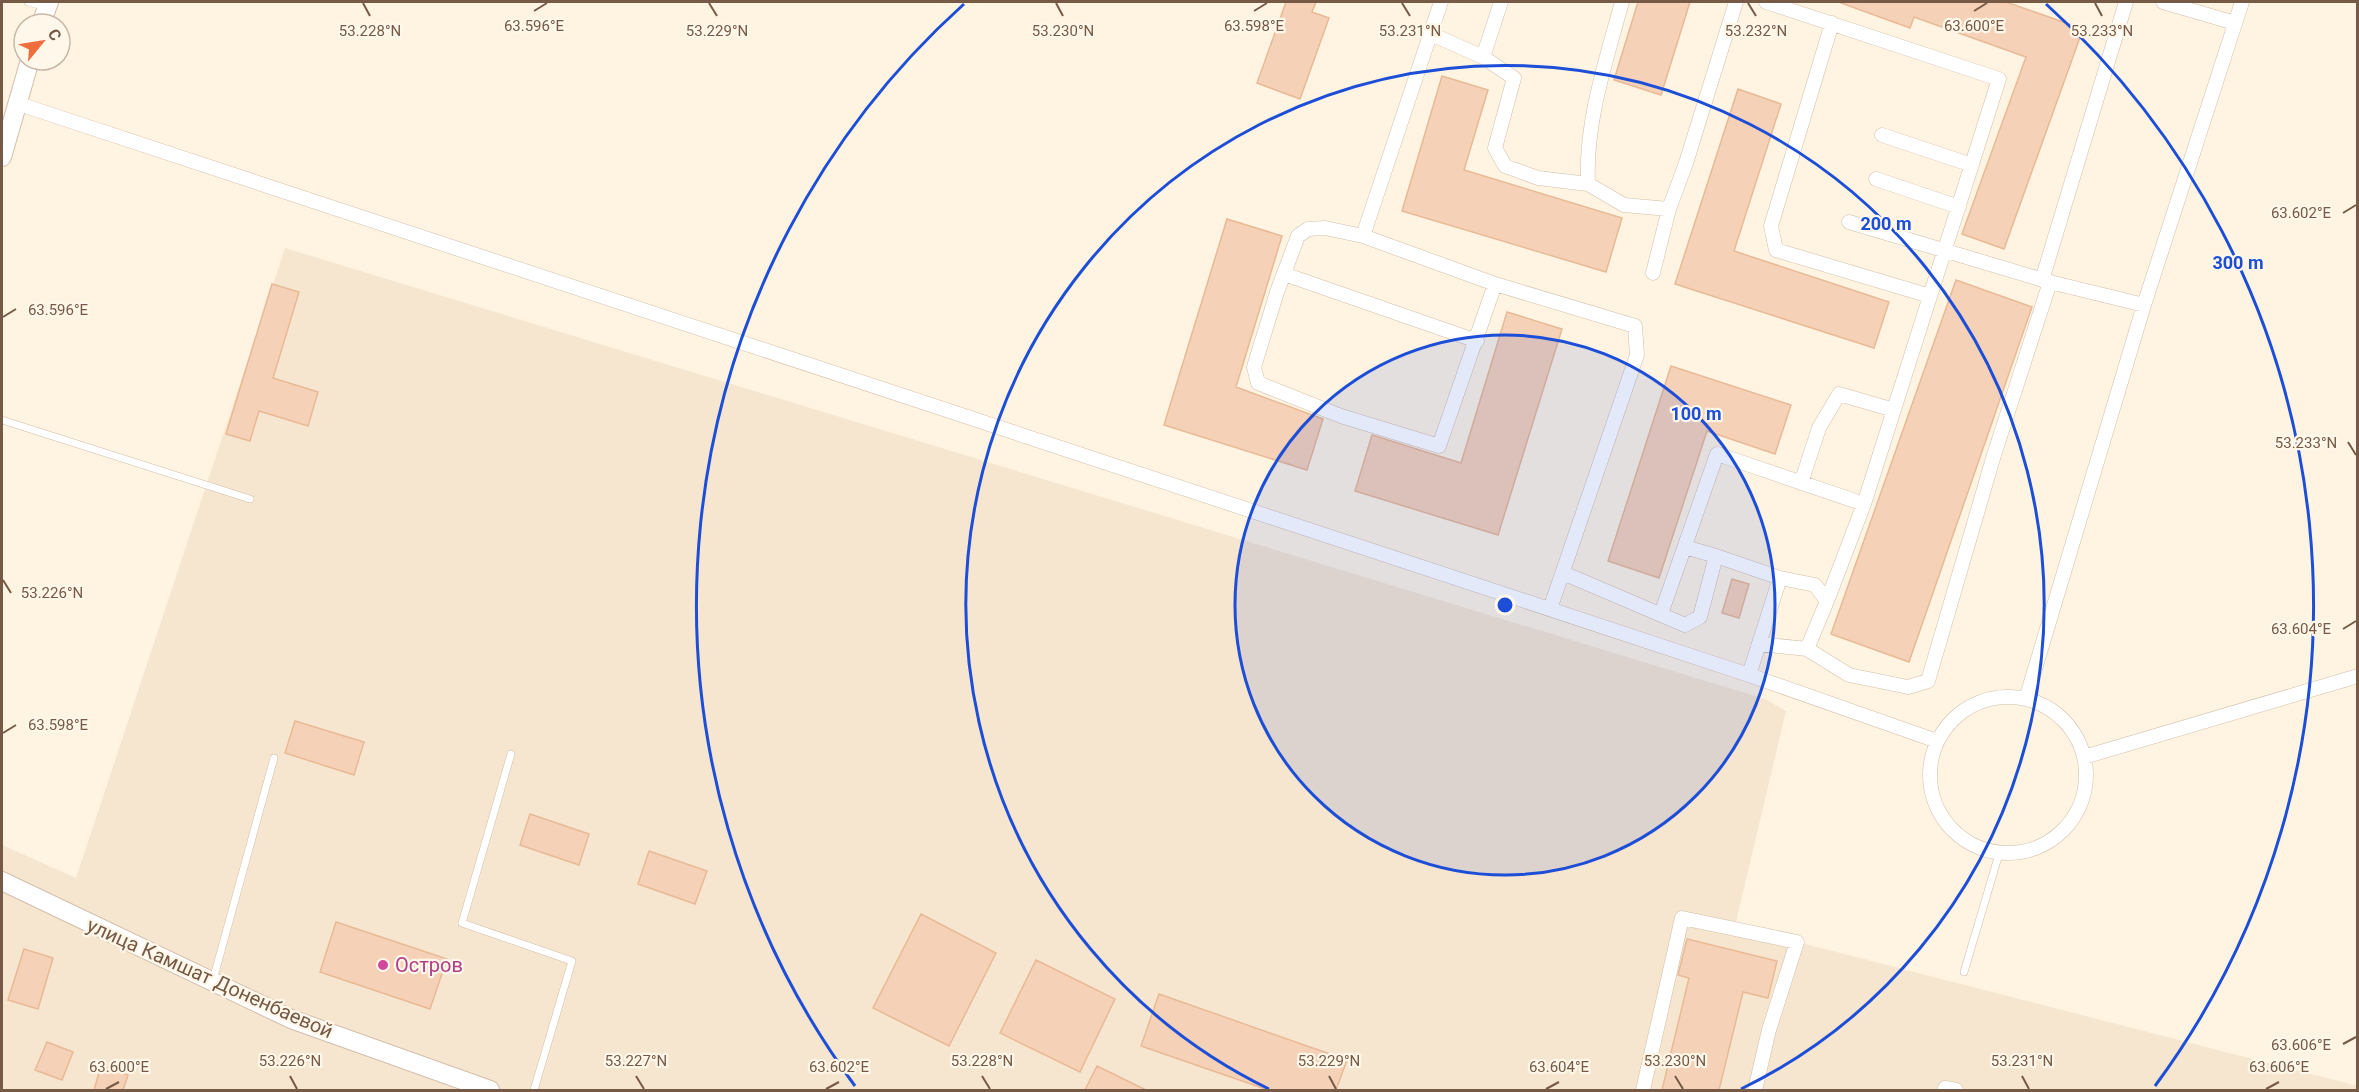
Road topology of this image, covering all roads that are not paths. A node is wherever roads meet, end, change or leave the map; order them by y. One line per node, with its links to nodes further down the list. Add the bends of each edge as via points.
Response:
1 (28, 2): 10 (lane)
2 (1442, 2): 13 (street)
3 (1501, 2): 14 (street)
4 (1622, 2): 21 (street, via 1586,157)
5 (1736, 2): 23 (street)
6 (1766, 2): 11 (street)
7 (2126, 2): 29 (street)
8 (2163, 2): 12 (street)
9 (2242, 2): 12 (street)
10 (46, 11)
11 (1832, 23): 19 (street, via 1999,79); 31 (street, via 1771,226 1776,250)
12 (2235, 23): 32 (street)
13 (1431, 33): 14 (street); 25 (street)
14 (1483, 57): 21 (street, via 1514,78 1495,148 1505,166 1538,178)
15 (26, 72): 16 (street)
16 (16, 103): 18 (street); 44 (street)
17 (1882, 135): 19 (street)
18 (2, 157)
19 (1972, 165): 22 (street)
20 (1876, 179): 22 (street)
21 (1588, 184): 23 (street, via 1624,206)
22 (1959, 207): 26 (street)
23 (1669, 208): 27 (street)
24 (1849, 222): 26 (street)
25 (1363, 236): 28 (street, via 1325,228 1308,229 1298,236); 30 (street)
26 (1945, 250): 29 (street); 31 (street)
27 (1653, 273)
28 (1284, 274): 33 (street); 33 (street, via 1254,367 1258,383 1341,416 1439,446)
29 (2046, 281): 32 (street); 47 (street, via 1928,681 1908,687 1849,675)
30 (1495, 284): 33 (street); 41 (street, via 1635,326 1637,355)
31 (1930, 296): 34 (street)
32 (2144, 305): 50 (street)
33 (1477, 341)
34 (1894, 410): 36 (street, via 1839,394 1819,428); 38 (street)
35 (2, 420): 37 (lane)
36 (1801, 483): 38 (street); 39 (street, via 1717,454)
37 (250, 499)
38 (1864, 504): 43 (street)
39 (1684, 547): 40 (street); 45 (street)
40 (1716, 556): 42 (street); 45 (street, via 1700,617 1685,625)
41 (1563, 573): 44 (street); 45 (street)
42 (1780, 578): 43 (street, via 1815,585); 46 (street)
43 (1827, 601): 47 (street)
44 (1550, 609): 48 (street)
45 (1661, 614)
46 (1760, 644): 47 (street); 48 (street)
47 (1807, 649)
48 (1749, 675): 51 (street)
49 (2358, 676): 53 (street)
50 (2026, 699): 51 (street, via 1984,700 1965,709); 53 (street, via 2046,706 2064,720 2077,737)
51 (1937, 741): 55 (street, via 1930,765 1930,790 1939,813 1954,833 1975,847)
52 (511, 754): 60 (lane, via 462,923 572,962)
53 (2084, 757): 55 (street, via 2083,800 2059,836 2020,854)
54 (274, 758): 58 (lane)
55 (1999, 854): 57 (lane)
56 (2, 881): 58 (street, улица Камшат Доненбаевой)
57 (1964, 972)
58 (213, 982): 59 (street, улица Камшат Доненбаевой, via 291,1019)
59 (490, 1090)
60 (534, 1090)
61 (1643, 1090): 62 (street, via 1682,918 1797,942)
62 (1755, 1090)

